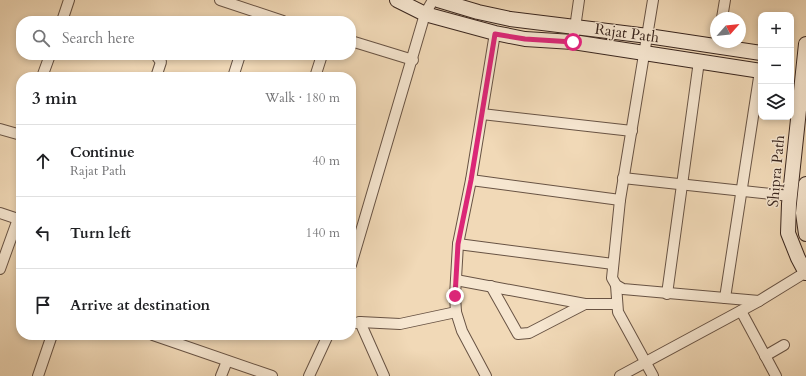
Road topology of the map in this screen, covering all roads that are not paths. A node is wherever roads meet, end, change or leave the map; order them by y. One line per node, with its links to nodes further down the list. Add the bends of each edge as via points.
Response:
1 (69, 0): 11 (street)
2 (220, 0): 8 (street)
3 (397, 0): 10 (street, Rajat Path)
4 (579, 0): 13 (street)
5 (653, 0): 15 (street)
6 (725, 0): 9 (street)
7 (439, 1): 10 (street); 13 (street, Rajat Path, via 510,19)
8 (239, 4): 12 (street)
9 (723, 12)
10 (425, 14): 14 (street, Rajat Path); 28 (street)
11 (64, 16)
12 (251, 16)
13 (575, 26): 15 (street, Rajat Path); 16 (street)
14 (495, 34): 16 (street, Rajat Path); 37 (street)
15 (648, 36): 18 (street, Rajat Path); 22 (street)
16 (573, 42): 22 (street, Rajat Path)
17 (356, 43): 28 (street)
18 (710, 43)
19 (806, 44): 23 (street, Shipra Path)
20 (737, 48): 21 (street, Rajat Path)
21 (758, 52)
22 (646, 53): 29 (street, Rajat Path); 39 (street)
23 (800, 58): 35 (street, Shipra Path)
24 (48, 60): 31 (street)
25 (159, 60): 32 (street)
26 (238, 60): 33 (street)
27 (320, 60): 34 (street)
28 (413, 60): 53 (street)
29 (699, 61): 30 (street, Rajat Path); 43 (street)
30 (758, 71)
31 (44, 72)
32 (157, 72)
33 (235, 72)
34 (317, 72)
35 (800, 75): 46 (street, Shipra Path)
36 (758, 84): 45 (street)
37 (482, 114): 39 (street); 42 (street)
38 (0, 129): 40 (street)
39 (632, 131): 41 (street)
40 (16, 134)
41 (623, 178): 43 (street); 47 (street)
42 (471, 180): 47 (street); 52 (street)
43 (682, 184): 45 (street); 60 (street)
44 (806, 184): 51 (street, Shipra Path, via 803,213)
45 (742, 191): 46 (street); 61 (street)
46 (790, 196): 56 (street, Shipra Path, via 788,233)
47 (620, 200): 54 (street)
48 (0, 213): 49 (street)
49 (16, 219)
50 (16, 228): 55 (street)
51 (806, 234)
52 (458, 244): 54 (street); 57 (street)
53 (356, 248)
54 (613, 264): 58 (street, via 612,278)
55 (0, 269)
56 (806, 273): 62 (street)
57 (456, 280): 59 (street); 66 (street)
58 (616, 285): 60 (street, via 623,289); 64 (street)
59 (491, 286): 63 (street); 63 (street, via 518,334 529,333)
60 (667, 294): 61 (street)
61 (725, 298): 62 (street)
62 (759, 301): 65 (street)
63 (585, 304): 64 (street)
64 (616, 304): 74 (street)
65 (740, 311): 72 (street); 74 (street)
66 (456, 312): 67 (street, via 400,324); 80 (street, via 462,331)
67 (356, 323): 79 (street)
68 (50, 340): 75 (street)
69 (168, 340): 73 (street)
70 (326, 340): 78 (street)
71 (784, 345): 72 (street)
72 (764, 356): 83 (street)
73 (227, 360): 76 (street); 77 (street)
74 (645, 362): 81 (street); 82 (street)
75 (38, 376)
76 (221, 376)
77 (272, 376)
78 (310, 376)
79 (384, 376)
80 (486, 376)
81 (620, 376)
82 (653, 376)
83 (776, 376)

